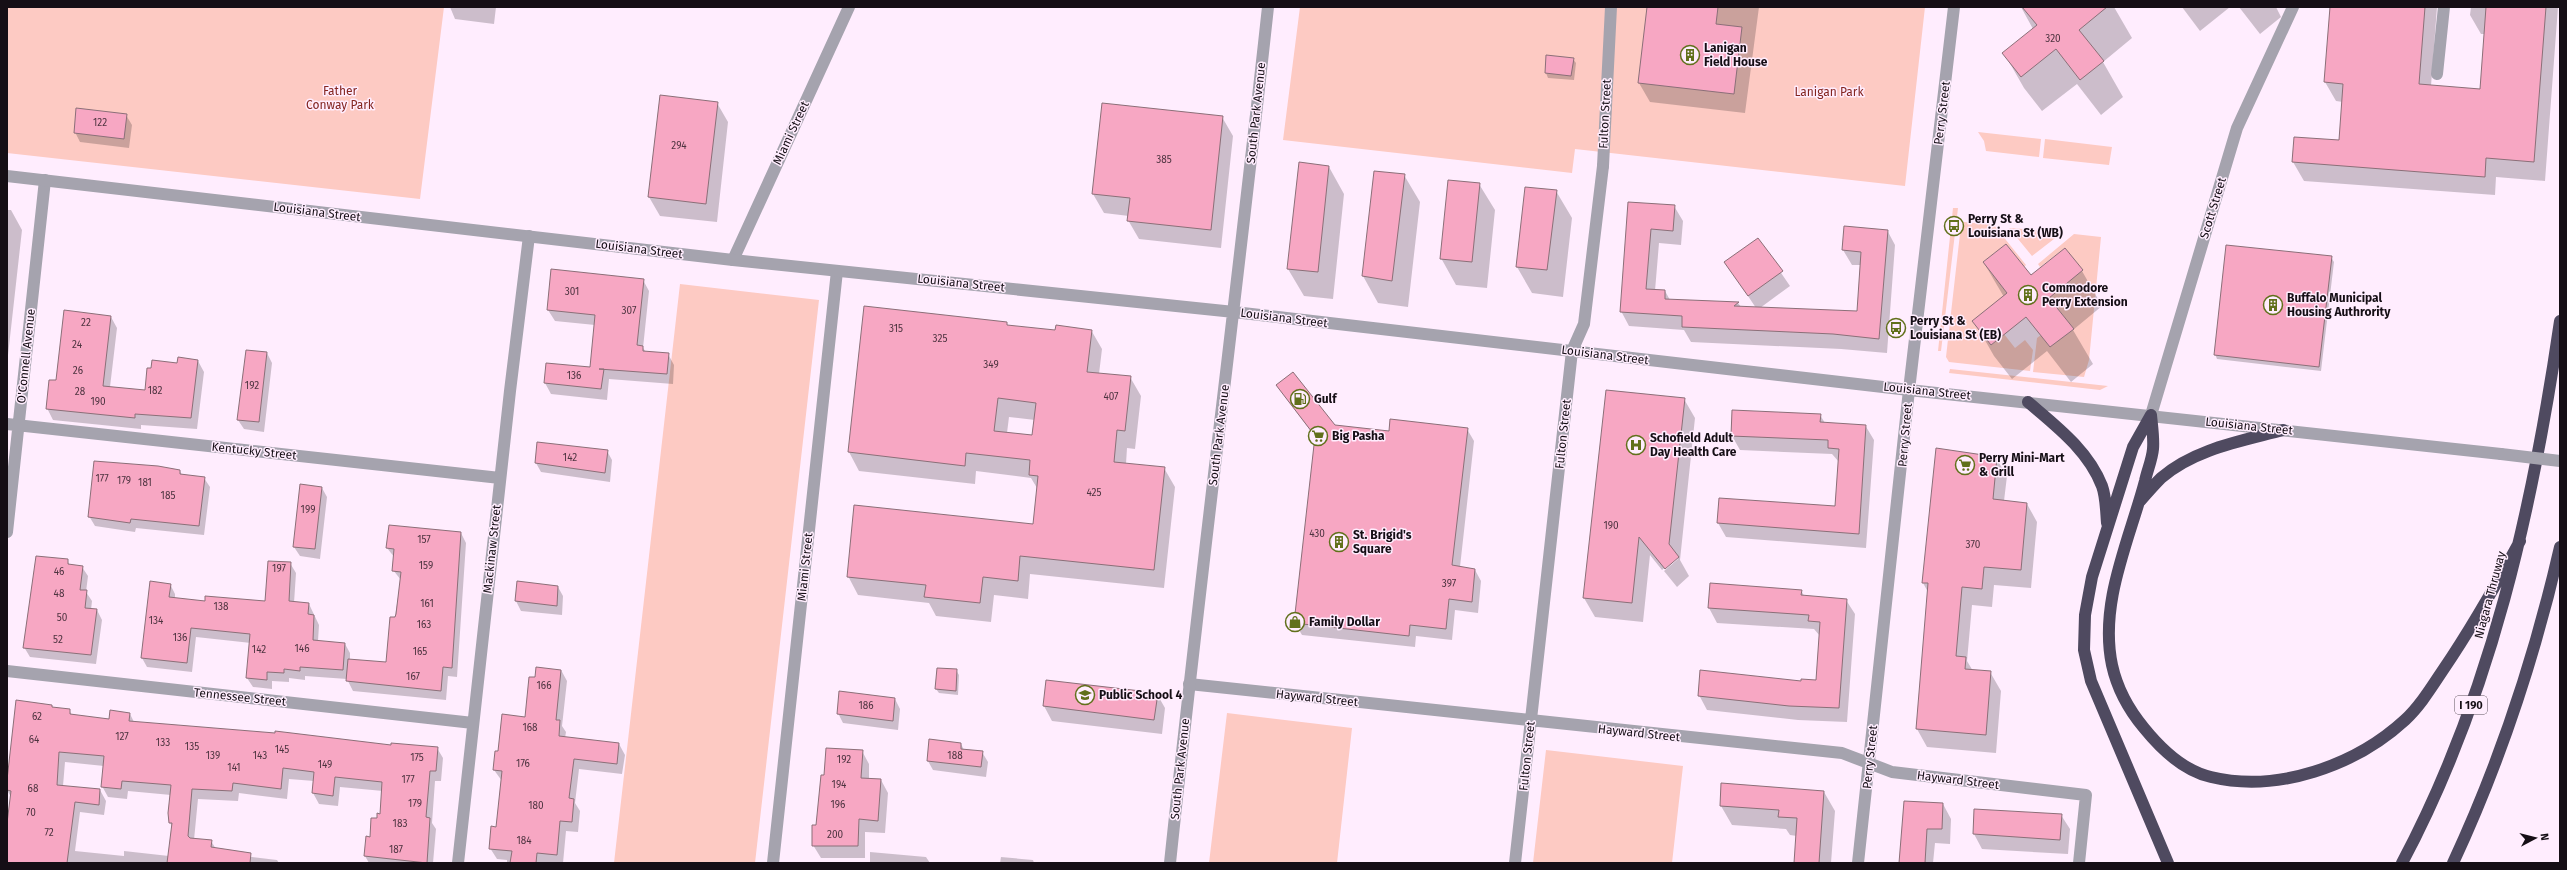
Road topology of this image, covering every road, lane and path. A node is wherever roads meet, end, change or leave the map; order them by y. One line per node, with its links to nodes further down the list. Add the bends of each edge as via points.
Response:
1 (849, 7): 11 (street, Miami Street)
2 (1268, 7): 13 (street, South Park Avenue)
3 (1611, 7): 15 (street, Fulton Street, via 1602,166 1584,324)
4 (1954, 7): 16 (street, Perry Street)
5 (2293, 7): 18 (street, Scott Street, via 2237,128)
6 (2444, 7): 7 (street)
7 (2436, 74)
8 (7, 176): 9 (street, Louisiana Street)
9 (45, 180): 10 (street, Louisiana Street); 19 (street, O'Connell Avenue)
10 (529, 236): 11 (street, Louisiana Street); 22 (street, Mackinaw Street)
11 (733, 260): 12 (street, Louisiana Street)
12 (837, 271): 13 (street, Louisiana Street); 34 (street, Miami Street)
13 (1234, 312): 15 (street, Louisiana Street); 29 (street, South Park Avenue)
14 (2560, 321): 26 (highway, Niagara Thruway / I 190, via 2544,421)
15 (1572, 351): 16 (street, Louisiana Street); 30 (street, Fulton Street)
16 (1909, 390): 17 (street, Louisiana Street); 32 (street, Perry Street)
17 (2028, 402): 18 (street, Louisiana Street); 24 (highway, via 2061,429 2093,469 2102,487)
18 (2151, 415): 20 (street, Louisiana Street); 23 (highway, via 2153,449); 24 (highway, via 2134,447)
19 (13, 425): 22 (street, Kentucky Street); 25 (street, O'Connell Avenue)
20 (2283, 430): 21 (street, Louisiana Street, bridge); 23 (highway, via 2214,449 2184,462 2162,478)
21 (2560, 460)
22 (500, 478): 31 (street, Mackinaw Street)
23 (2139, 501): 26 (highway, via 2112,595 2109,626 2112,665 2123,697 2156,743 2178,762 2209,777 2243,782 2276,780 2306,774 2344,760 2405,720 2426,696 2458,648)
24 (2108, 527): 39 (highway, via 2092,577 2085,615 2084,650 2091,681)
25 (7, 532)
26 (2520, 540): 40 (highway, Niagara Thruway / I 190, via 2478,687 2434,797)
27 (2560, 547): 41 (highway, via 2539,632 2519,697 2487,784)
28 (7, 671): 31 (street, Tennessee Street)
29 (1189, 684): 30 (street, Hayward Street); 35 (street, South Park Avenue)
30 (1531, 721): 32 (street, Hayward Street, via 1842,753); 36 (street, Fulton Street)
31 (473, 723): 33 (street, Mackinaw Street)
32 (1869, 762): 37 (street, Perry Street); 38 (street, Hayward Street, via 1892,772 2086,794)
33 (458, 863)
34 (773, 863)
35 (1170, 863)
36 (1515, 863)
37 (1858, 863)
38 (2079, 863)
39 (2168, 863)
40 (2402, 863)
41 (2453, 863)

